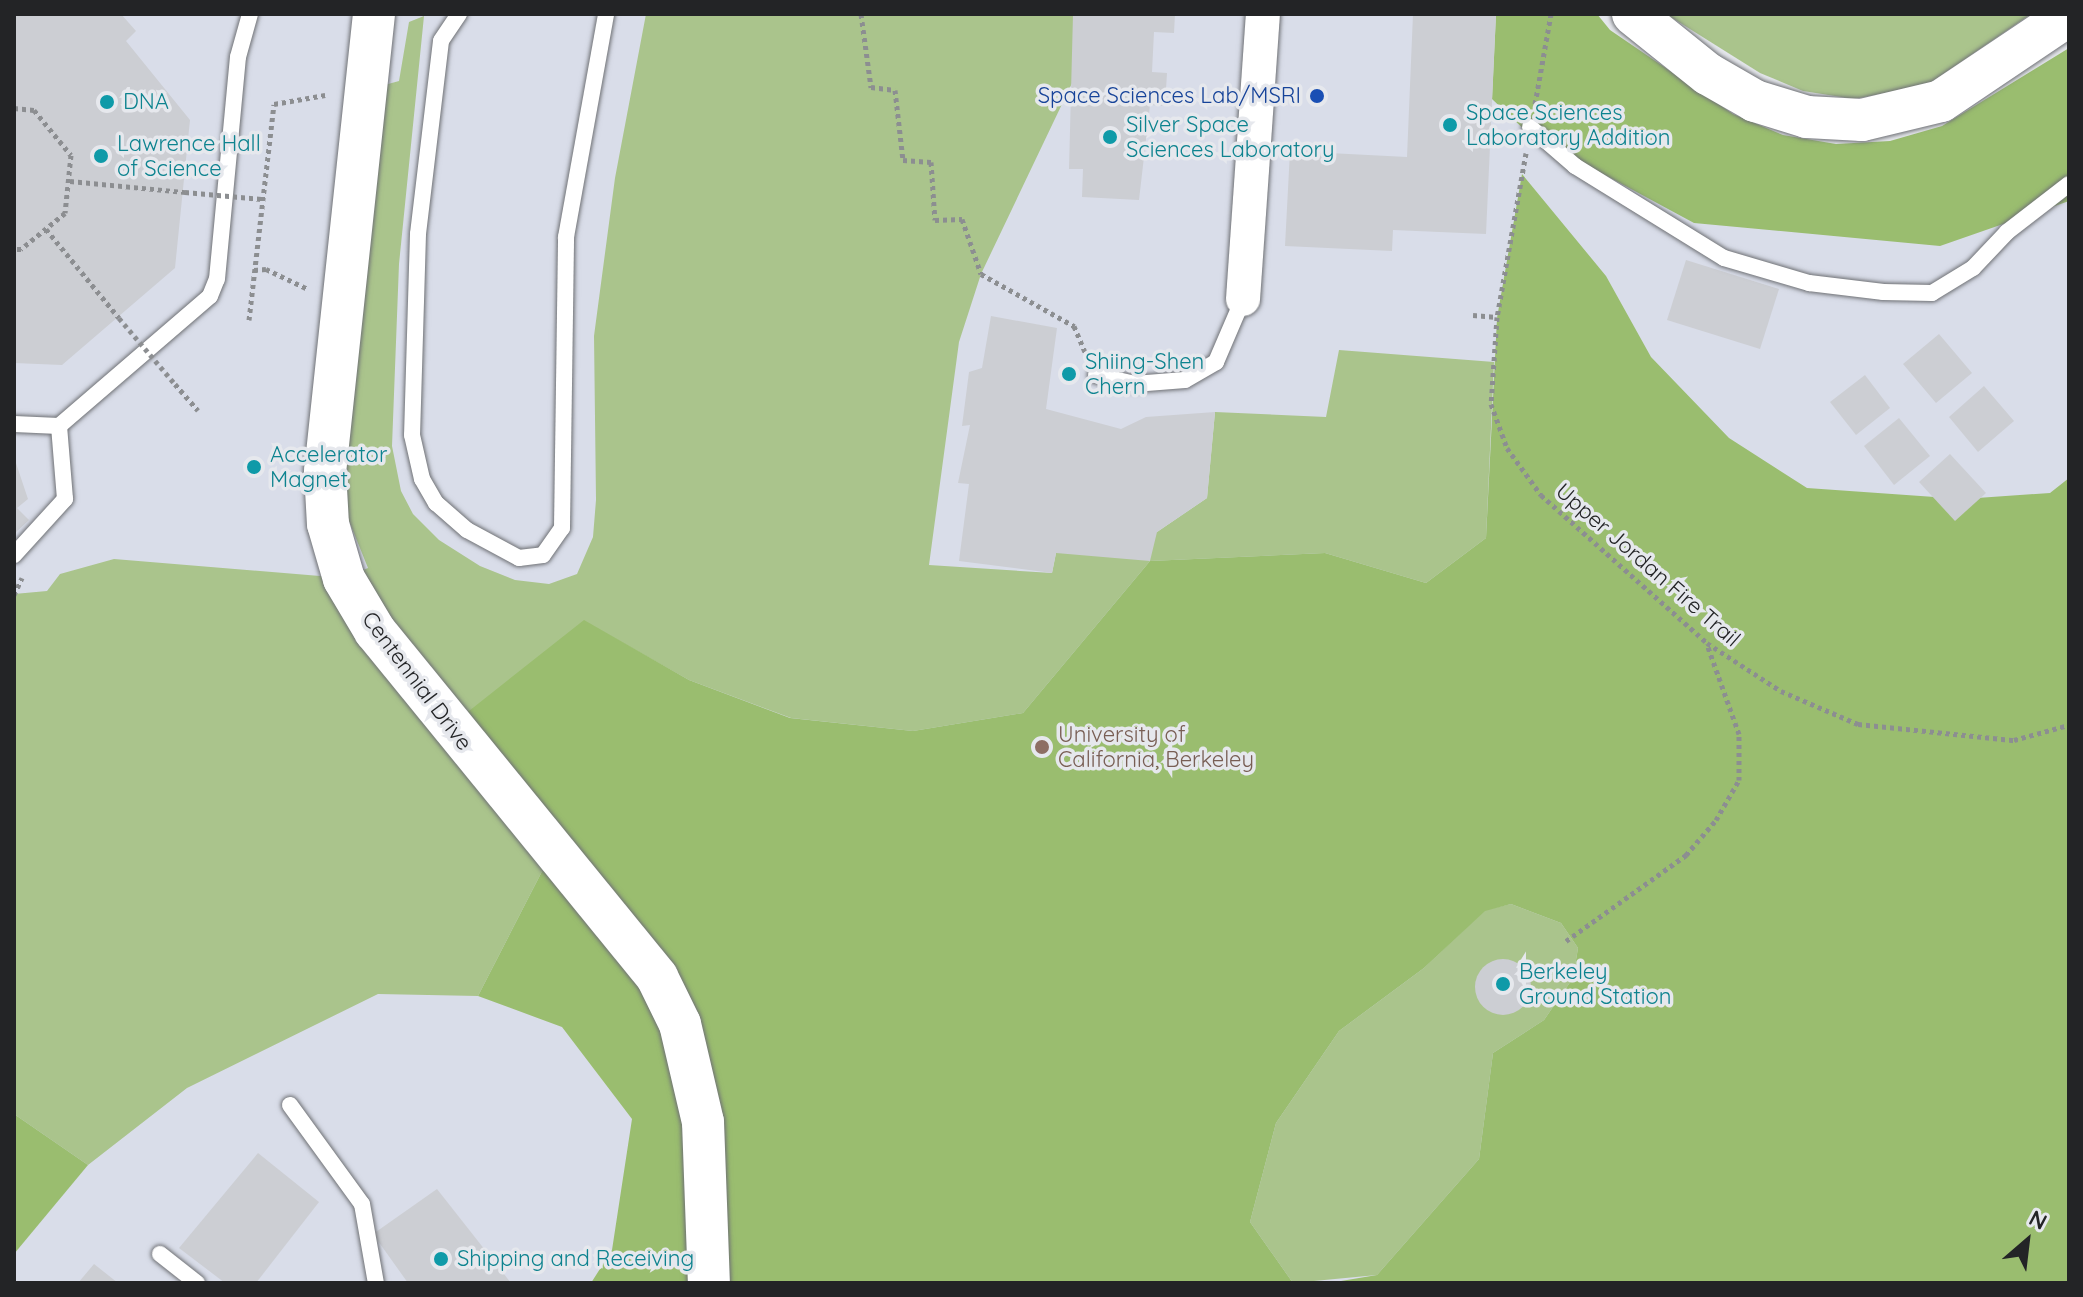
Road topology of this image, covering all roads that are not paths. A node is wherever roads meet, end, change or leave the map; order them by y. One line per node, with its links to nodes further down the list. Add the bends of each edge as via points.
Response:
1 (250, 14): 13 (lane, via 238,57 217,279 210,296)
2 (374, 14): 19 (street, Centennial Drive, via 342,291 325,513 344,579 416,685 657,977 680,1024 703,1122)
3 (459, 14): 4 (lane, via 441,41 418,234 412,435 422,479 436,503 467,530 519,558 543,555 562,528 566,237)
4 (606, 14)
5 (1263, 14): 10 (street)
6 (1633, 14): 7 (street, via 1731,89 1781,110 1834,120 1889,117 1941,101)
7 (2069, 15)
8 (1530, 127): 9 (lane, via 1575,166 1724,258 1809,283 1883,292 1932,293 1973,268 2007,232)
9 (2069, 184)
10 (1243, 299): 11 (lane, via 1216,362 1185,380 1134,384)
11 (1096, 375)
12 (14, 424): 13 (lane)
13 (59, 426): 14 (lane, via 65,499)
14 (14, 555)
15 (290, 1105): 18 (lane, via 362,1204)
16 (160, 1254): 17 (lane)
17 (197, 1283)
18 (376, 1283)
19 (709, 1283)

